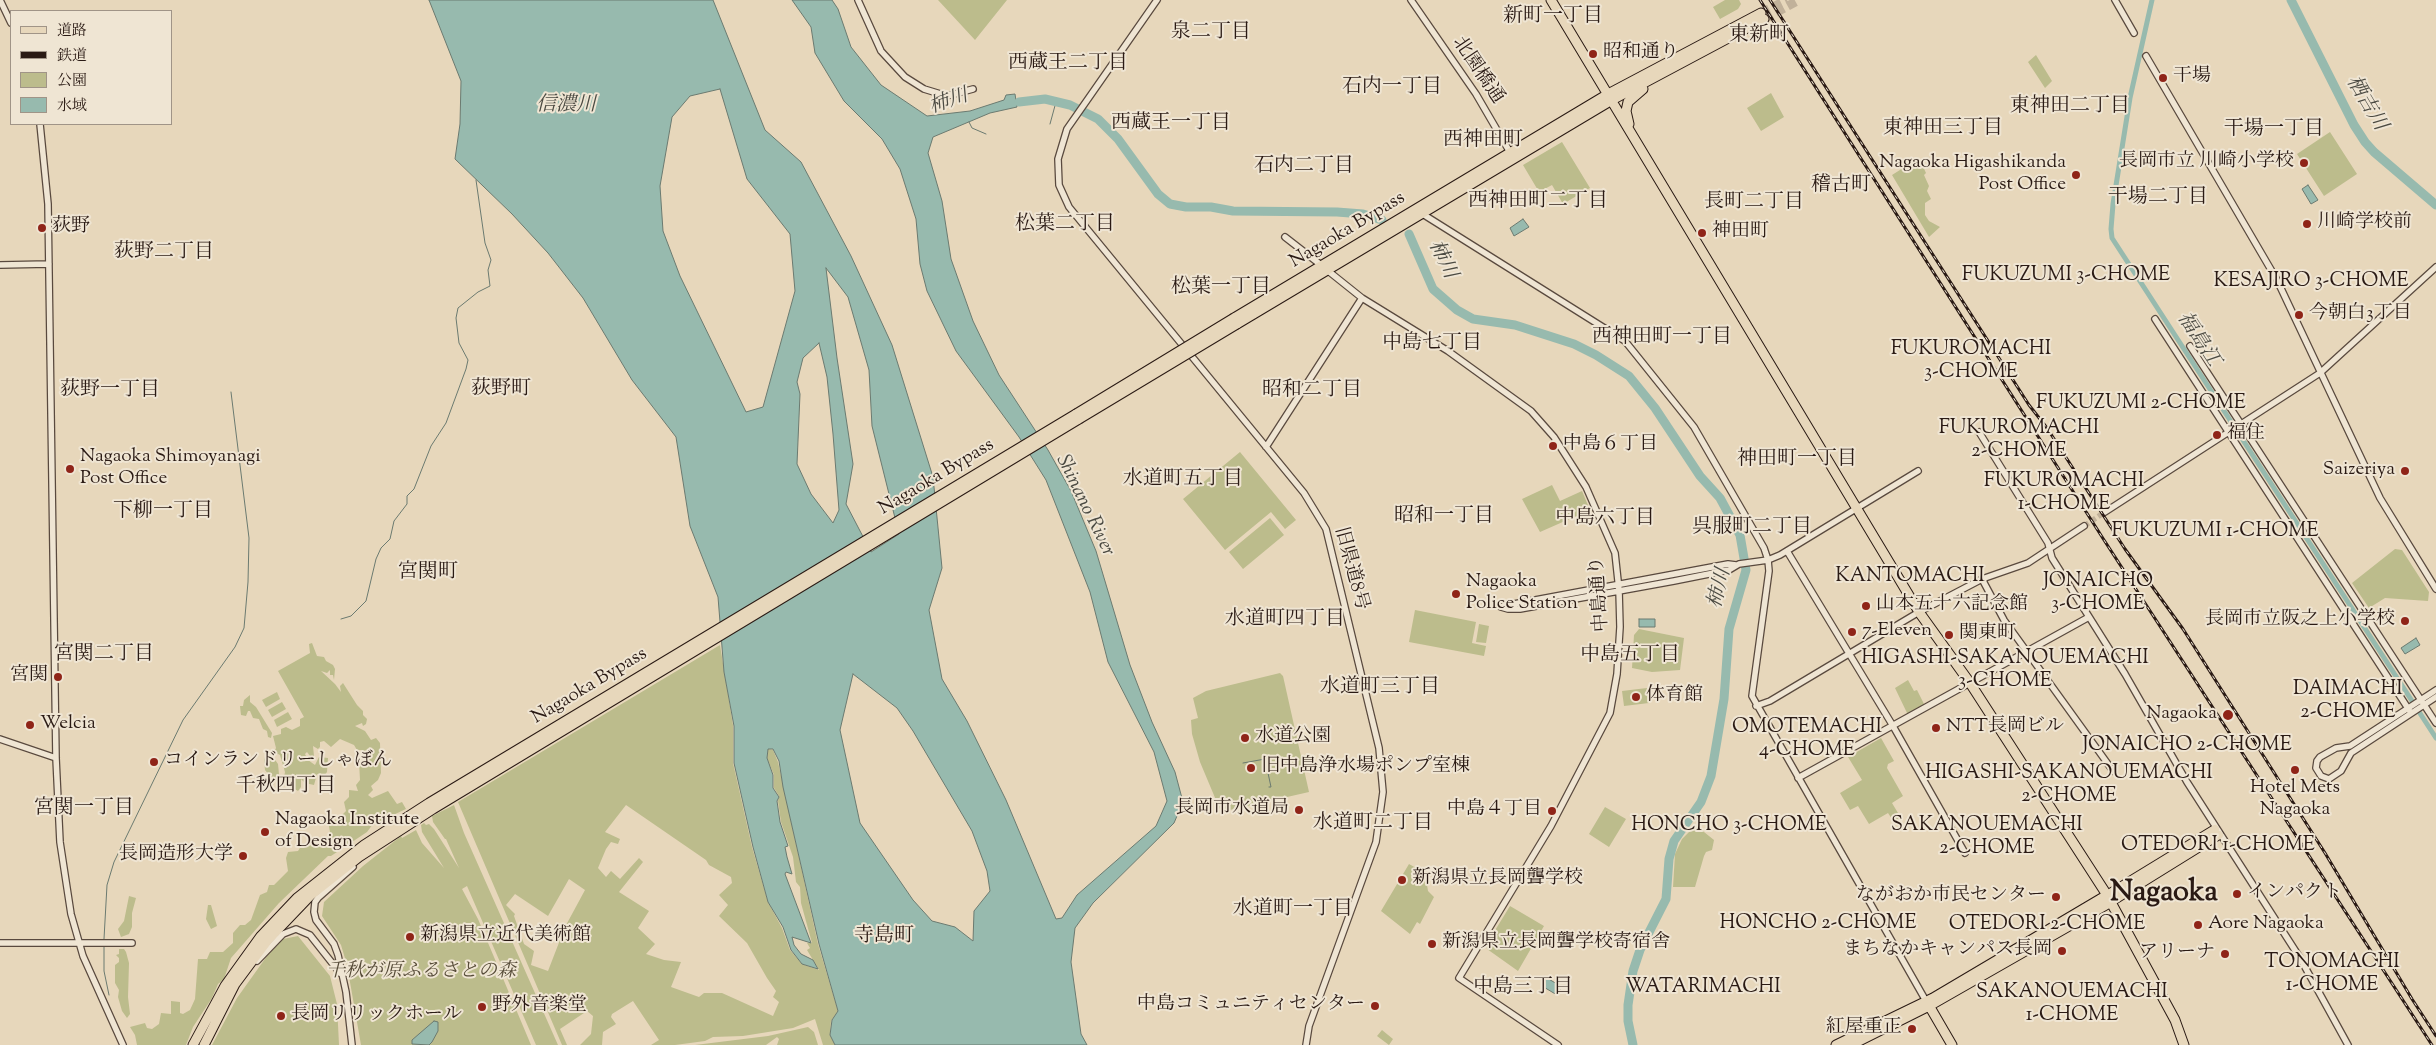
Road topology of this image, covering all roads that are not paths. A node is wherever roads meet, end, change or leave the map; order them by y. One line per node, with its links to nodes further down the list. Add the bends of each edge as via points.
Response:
1 (0, 0): 7 (street)
2 (858, 0): 11 (street, via 881,51 905,77 924,89 947,96)
3 (1157, 0): 29 (street, 旧県道8号, via 1086,101 1061,143 1059,185 1064,200)
4 (1410, 0): 15 (street, 北園橋通, via 1476,94)
5 (1552, 0): 12 (highway)
6 (2114, 0): 8 (street)
7 (10, 21)
8 (2134, 33)
9 (2146, 56): 25 (street, via 2277,280)
10 (1662, 74): 12 (highway, Nagaoka Bypass); 12 (highway, Nagaoka Bypass, via 1763,16); 14 (highway, via 1628,102 1627,117)
11 (973, 90)
12 (1610, 97): 14 (highway); 15 (highway, Nagaoka Bypass)
13 (40, 125): 18 (street, via 48,204)
14 (1632, 134): 31 (highway)
15 (1512, 156): 16 (highway, Nagaoka Bypass)
16 (1419, 212): 21 (highway, Nagaoka Bypass); 36 (street, via 1625,341 1694,427)
17 (1285, 237): 21 (street, 中島通り)
18 (49, 264): 19 (street); 53 (street)
19 (0, 265)
20 (2436, 267): 25 (street)
21 (1324, 268): 22 (street, 中島通り); 56 (highway, Nagaoka Bypass, bridge)
22 (1362, 298): 29 (street); 38 (street, 中島通り, via 1488,379 1542,423 1590,494 1615,553)
23 (2155, 319): 28 (street)
24 (2190, 346): 26 (street)
25 (2320, 374): 26 (street); 39 (street, via 2380,498)
26 (2239, 426): 28 (street); 47 (street)
27 (1979, 432): 34 (street)
28 (2229, 432): 32 (street); 49 (street)
29 (1266, 447): 72 (street, 旧県道8号, via 1304,493 1326,529 1379,748 1382,775 1382,804 1376,842 1309,1026)
30 (1918, 471): 31 (street)
31 (1857, 508): 35 (street); 40 (highway)
32 (2105, 512)
33 (2084, 526): 34 (street)
34 (2050, 549): 37 (street, via 2018,568); 41 (street, via 2052,558)
35 (1787, 551): 36 (street); 43 (street)
36 (1768, 560): 38 (street, via 1728,564); 48 (street, via 1752,696)
37 (1982, 579): 40 (street); 42 (street, via 2004,620)
38 (1619, 588): 38 (street, via 1514,610 1501,607); 73 (street, 中島通り, via 1618,656 1610,713 1546,834 1459,978)
39 (2436, 589)
40 (1920, 612): 43 (street); 44 (highway)
41 (2089, 617): 42 (street); 57 (street)
42 (2027, 652): 44 (street); 54 (street)
43 (1849, 653): 48 (street, via 1770,701); 51 (street)
44 (1970, 683): 51 (street); 60 (highway)
45 (2436, 690): 47 (street)
46 (2436, 696): 47 (street)
47 (2421, 703): 49 (street); 50 (street)
48 (1756, 706): 55 (street)
49 (2410, 710): 49 (street, via 2346,758 2341,771 2329,779 2316,768 2320,757 2336,748 2350,746)
50 (2436, 723)
51 (1893, 726): 55 (street); 59 (street)
52 (0, 739): 53 (street)
53 (56, 758): 62 (street, via 65,882)
54 (2113, 771)
55 (1798, 778): 66 (street)
56 (431, 806): 58 (highway, Nagaoka Bypass); 67 (highway, Nagaoka Bypass, via 338,864 291,904 235,970)
57 (2217, 832): 60 (main road); 77 (street, via 2300,958)
58 (383, 840): 64 (street, via 315,902 314,916 334,944); 65 (highway, Nagaoka Bypass, via 328,880 297,908 258,953)
59 (1965, 853)
60 (2109, 899): 66 (highway); 68 (highway, via 2175,1020)
61 (0, 943): 62 (street)
62 (80, 944): 63 (street); 69 (street, via 96,987)
63 (132, 944)
64 (341, 975): 65 (street, via 310,935 302,930 290,930 254,963); 71 (street)
65 (225, 1001): 70 (highway, Nagaoka Bypass)
66 (1928, 1004): 74 (highway); 75 (highway); 76 (highway)
67 (194, 1043)
68 (2184, 1043)
69 (124, 1045)
70 (204, 1045)
71 (352, 1045)
72 (1306, 1045)
73 (1558, 1045)
74 (1836, 1045)
75 (1851, 1045)
76 (1952, 1045)
77 (2348, 1045)

